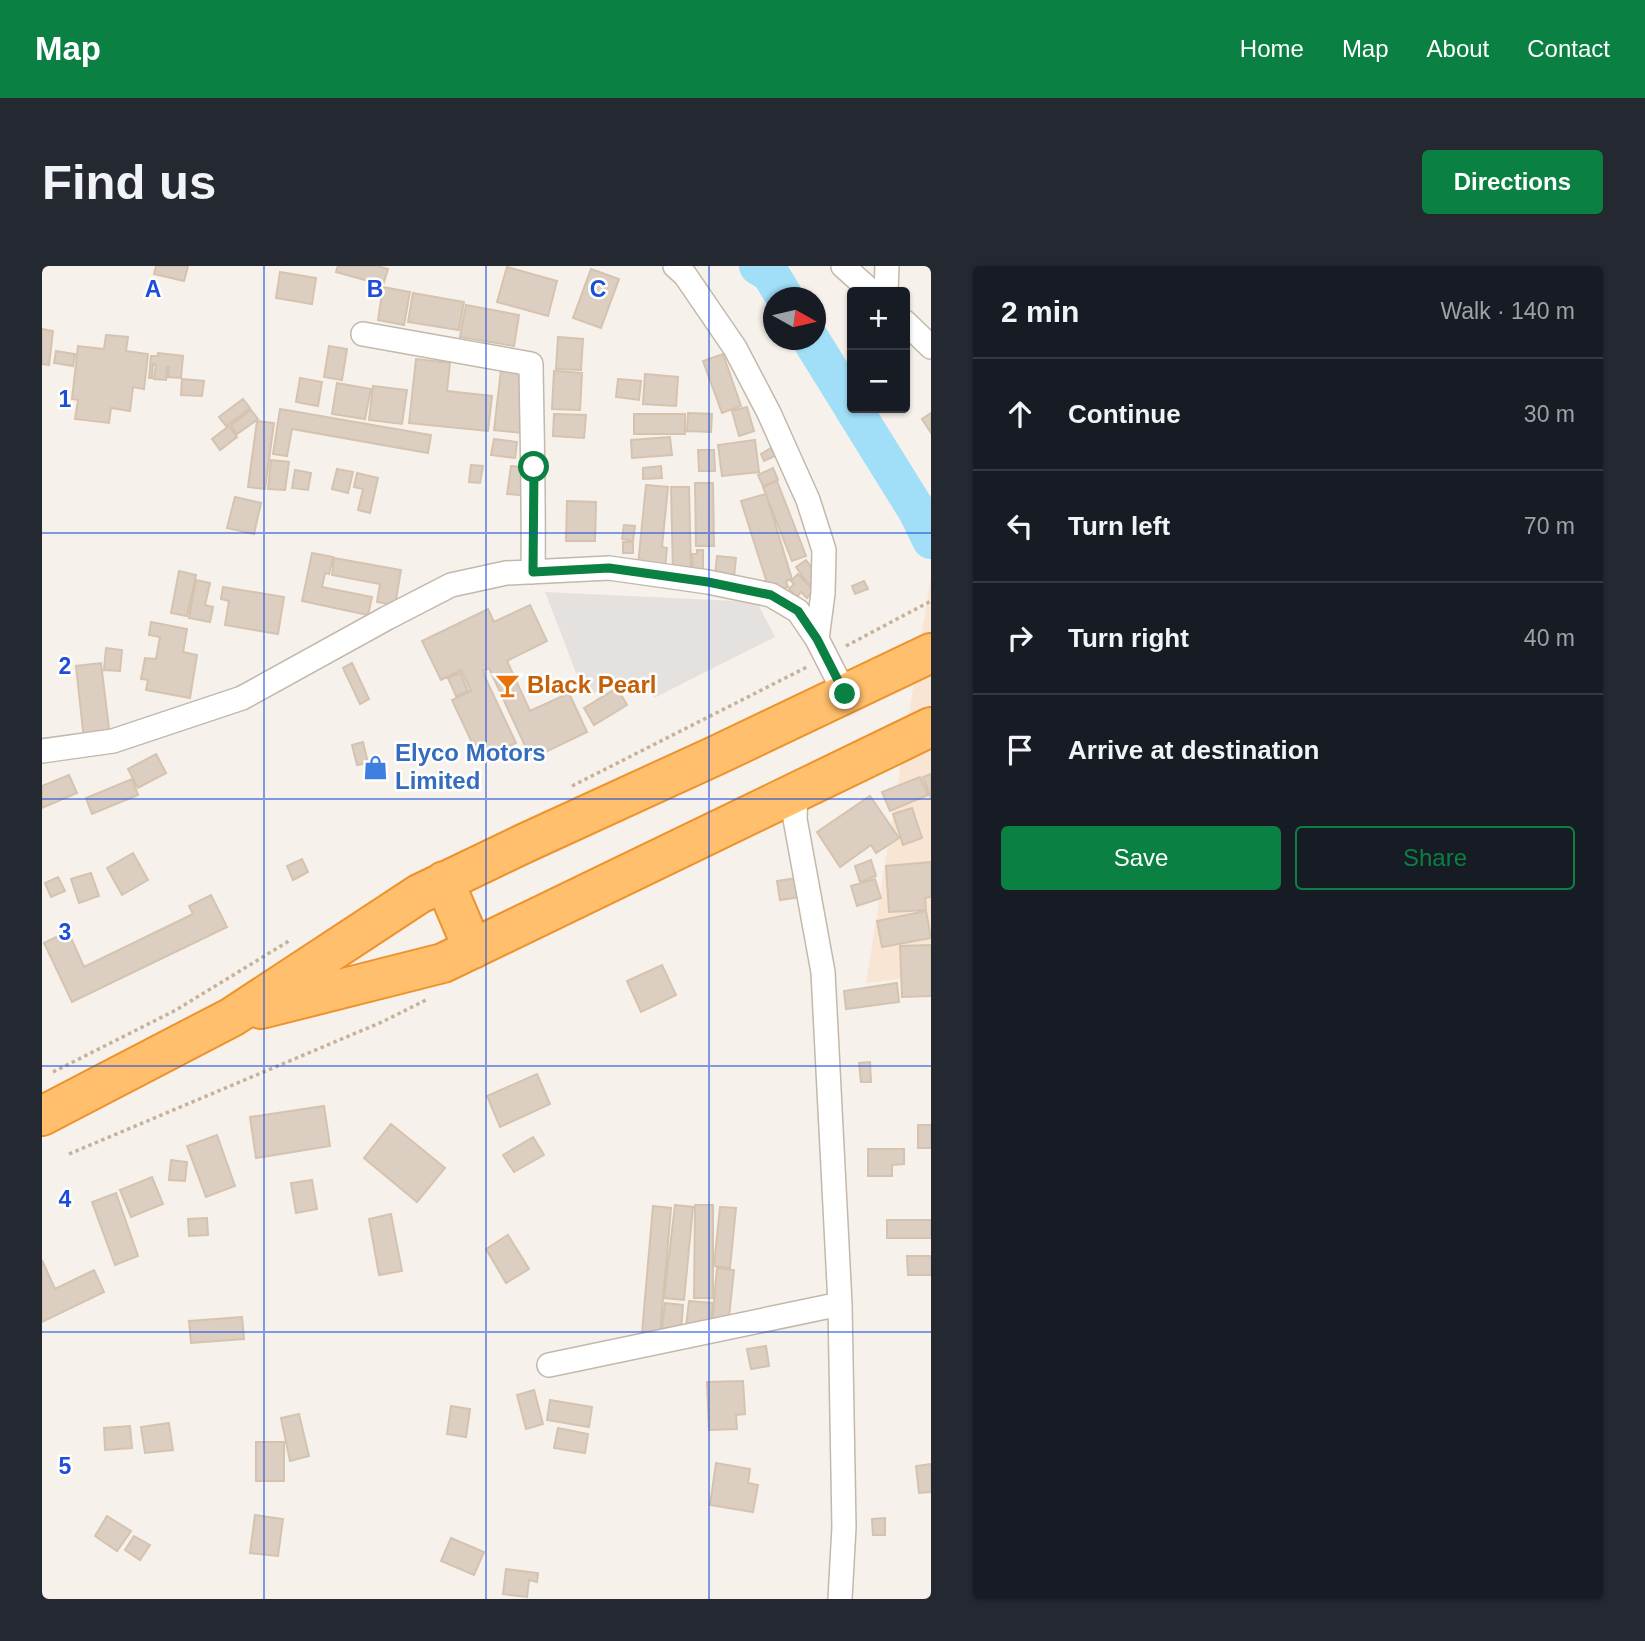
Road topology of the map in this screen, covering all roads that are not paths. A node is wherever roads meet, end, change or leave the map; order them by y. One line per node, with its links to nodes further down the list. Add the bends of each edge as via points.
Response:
1 (675, 266): 10 (street, via 735,348 808,500 824,550)
2 (843, 266): 4 (street)
3 (887, 266): 5 (street)
4 (867, 287)
5 (886, 287)
6 (910, 327): 8 (street)
7 (363, 334): 9 (street, via 531,364)
8 (931, 347)
9 (533, 572): 10 (street, via 609,568 771,595 798,611); 14 (street, via 452,585 242,698 113,741)
10 (817, 639): 12 (street)
11 (931, 653): 12 (highway)
12 (845, 694): 16 (highway)
13 (931, 727): 15 (highway)
14 (42, 751)
15 (796, 792): 17 (highway); 20 (street, via 795,820 823,972)
16 (444, 881): 17 (highway); 18 (highway)
17 (473, 949): 18 (highway, via 443,963)
18 (232, 1017): 19 (highway)
19 (42, 1116)
20 (840, 1304): 21 (street); 22 (street, via 844,1527)
21 (549, 1365)
22 (840, 1599)

